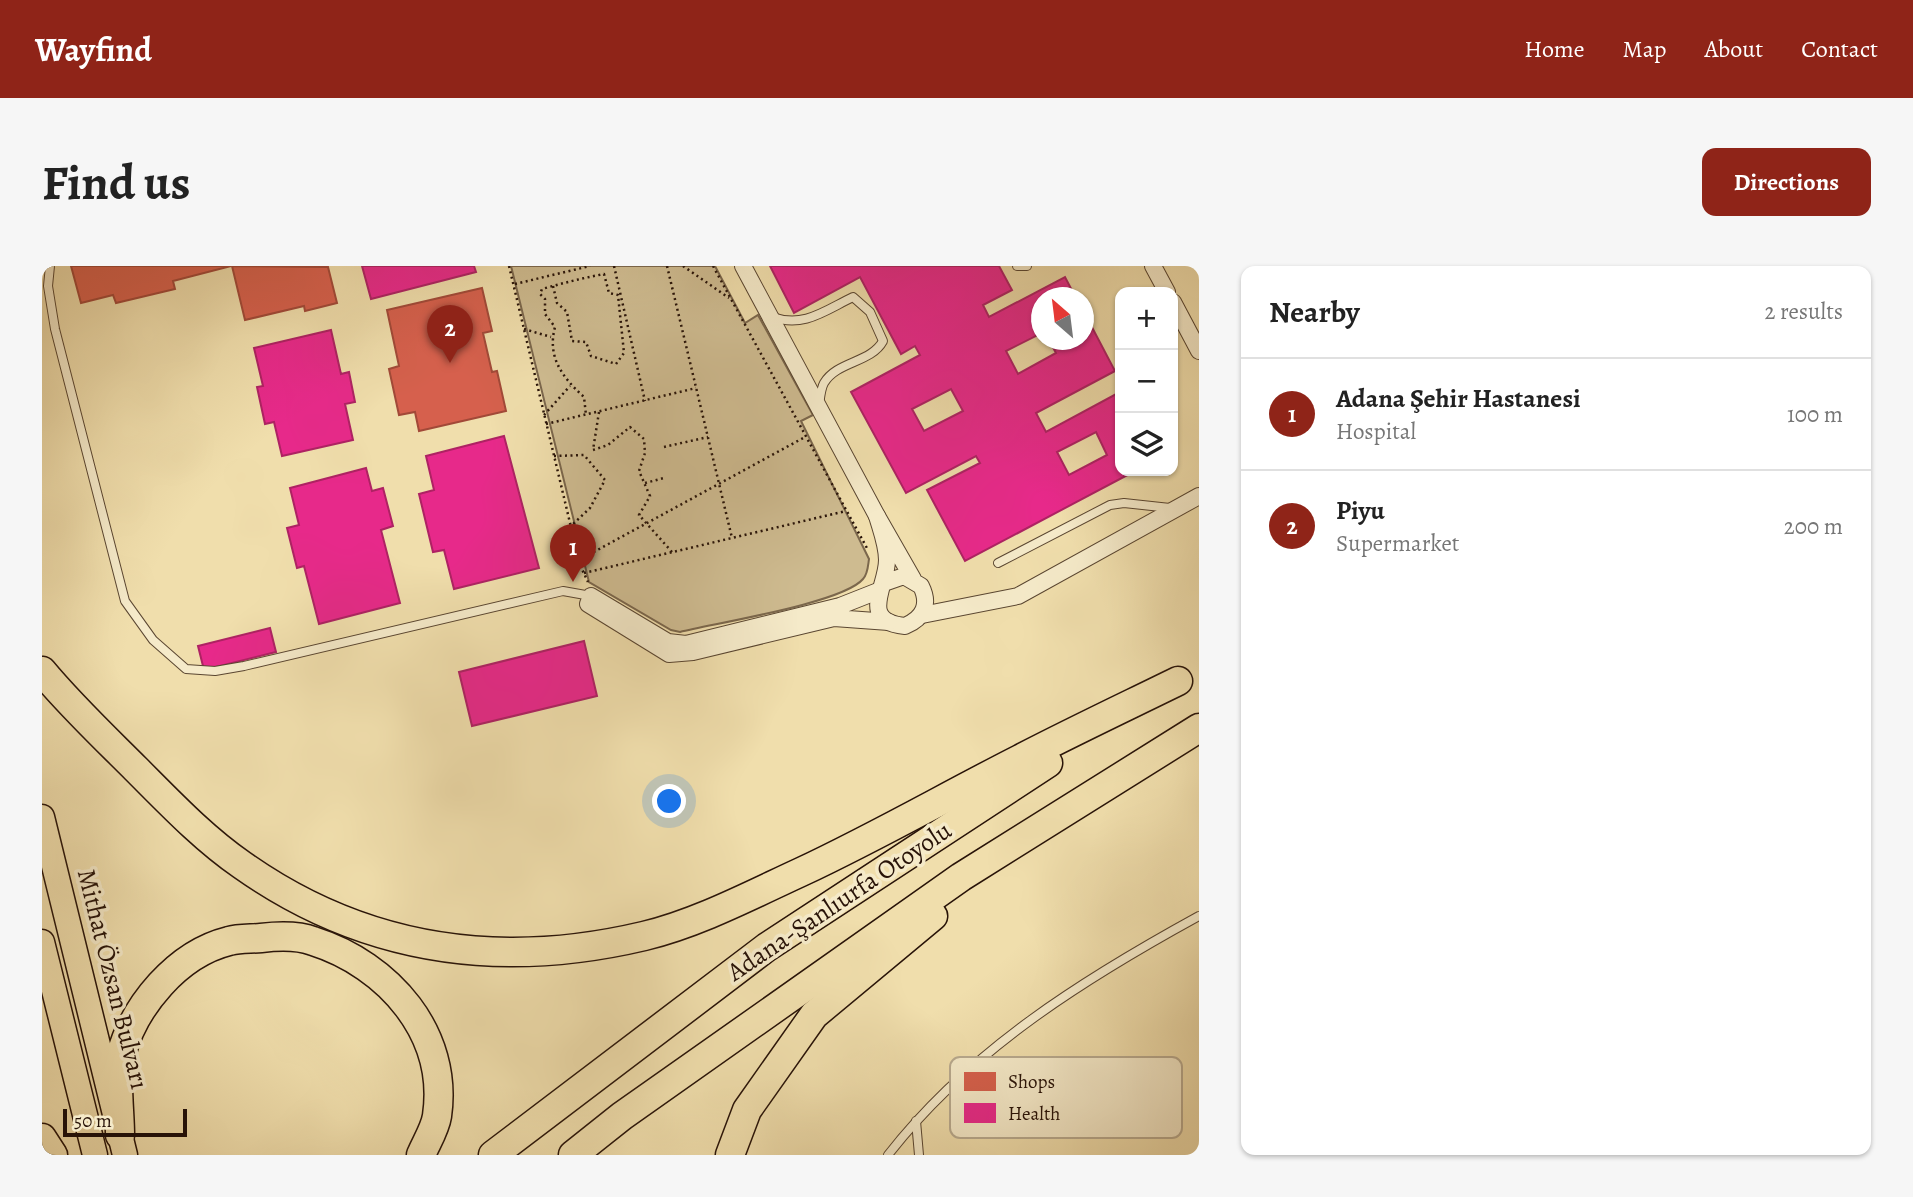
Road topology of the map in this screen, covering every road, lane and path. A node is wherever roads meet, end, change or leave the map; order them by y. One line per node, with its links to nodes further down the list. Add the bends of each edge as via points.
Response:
1 (50, 266): 50 (lane, via 48,286 55,329 125,601 153,640 186,669 244,666 563,592)
2 (509, 266): 12 (path)
3 (590, 266): 12 (path)
4 (614, 266): 23 (path)
5 (667, 266): 22 (path)
6 (683, 266): 15 (path)
7 (713, 266): 15 (path)
8 (743, 266): 17 (street)
9 (1017, 266): 10 (lane)
10 (1027, 266)
11 (1153, 266): 14 (street)
12 (513, 284): 18 (path)
13 (553, 286): 13 (path, via 604,274 609,293 618,295 621,317 624,353 616,364 591,356 586,342 572,341 567,312 557,303); 19 (path, via 540,294 545,299 544,314 555,327)
14 (1164, 287)
15 (731, 299): 30 (path)
16 (1178, 311): 20 (street)
17 (770, 316): 24 (street); 24 (lane, via 790,323 808,319 853,297 870,312 883,341 877,352 825,382)
18 (524, 329): 19 (path); 26 (path)
19 (552, 338): 21 (path, via 561,375)
20 (1199, 351)
21 (571, 385): 26 (path); 27 (path, via 584,397)
22 (696, 388): 23 (path); 29 (path)
23 (645, 401): 25 (path)
24 (818, 407): 39 (street)
25 (599, 412): 27 (path); 34 (path, via 593,450 608,445 630,427 644,439 639,471)
26 (544, 415): 28 (path)
27 (586, 415): 28 (path)
28 (547, 424): 32 (path)
29 (708, 437): 31 (path); 35 (path)
30 (805, 437): 35 (path); 38 (path)
31 (664, 447)
32 (554, 456): 41 (path); 41 (path, via 584,455 605,480 590,508)
33 (664, 478): 34 (path)
34 (645, 483): 40 (path, via 650,496 639,515)
35 (720, 484): 40 (path); 42 (path)
36 (1199, 496): 37 (street)
37 (1176, 509): 46 (lane, via 1110,505); 51 (street, via 1018,596)
38 (846, 511): 42 (path); 44 (path)
39 (877, 516): 48 (street); 49 (street, via 888,557)
40 (647, 523): 43 (path); 45 (path)
41 (571, 526): 45 (path)
42 (732, 538): 43 (path)
43 (672, 552): 47 (path)
44 (871, 554)
45 (579, 560): 47 (path)
46 (998, 563)
47 (583, 573): 50 (path)
48 (914, 579): 49 (street, via 904,576); 51 (street, via 926,595)
49 (881, 587): 50 (street, via 840,607 675,645); 52 (street, via 879,612)
50 (591, 591): 52 (street, via 588,604 669,654 834,618)
51 (922, 615): 52 (street, via 905,626)
52 (889, 622)
53 (42, 671): 54 (highway, via 66,701 188,822 261,877 335,916 407,943 484,953 588,947 648,935 707,914 839,855)
54 (1188, 674): 68 (highway, Adana-Şanlıurfa Otoyolu, via 767,947)
55 (1199, 728): 57 (highway, Adana-Şanlıurfa Otoyolu)
56 (42, 817): 64 (main road, Mithat Özsan Bulvarı)
57 (983, 863): 69 (highway, Adana-Şanlıurfa Otoyolu, via 774,1007); 70 (highway, via 932,918 814,1015 747,1110)
58 (1199, 916): 60 (lane, via 1079,986)
59 (42, 942): 66 (main road)
60 (983, 1057)
61 (950, 1088): 62 (lane)
62 (915, 1121): 71 (lane); 72 (lane)
63 (42, 1138): 65 (highway)
64 (123, 1145): 67 (highway, via 120,1058 136,1012 163,981 192,959 228,941 282,936 312,940 365,966 418,1018 439,1079 437,1118)
65 (53, 1155)
66 (95, 1155)
67 (421, 1155)
68 (493, 1155)
69 (573, 1155)
70 (730, 1155)
71 (888, 1155)
72 (919, 1155)

